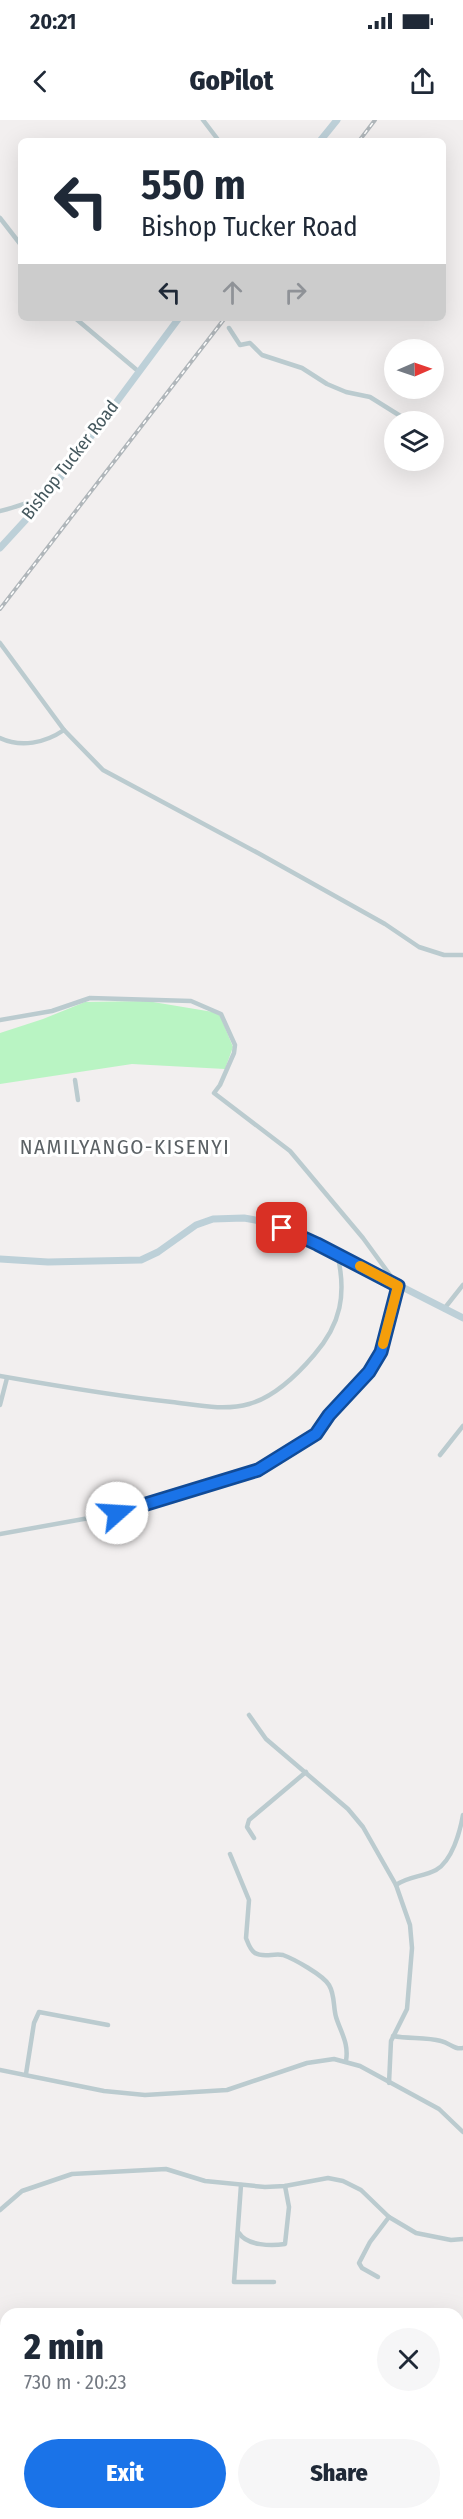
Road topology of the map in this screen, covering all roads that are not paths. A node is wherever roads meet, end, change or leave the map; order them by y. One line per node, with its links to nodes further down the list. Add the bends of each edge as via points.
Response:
1 (203, 120): 3 (street)
2 (337, 120): 4 (main road)
3 (217, 138)
4 (322, 138)
5 (0, 219): 6 (street)
6 (18, 241)
7 (79, 321): 10 (street)
8 (177, 321): 10 (main road, Bishop Tucker Road)
9 (229, 328): 11 (street, via 240,345 250,344 262,355 302,368 346,392 370,397)
10 (138, 371): 12 (main road, Bishop Tucker Road)
11 (392, 411)
12 (43, 501): 13 (street); 14 (main road, Bishop Tucker Road)
13 (0, 511)
14 (0, 548)
15 (0, 643): 16 (street)
16 (64, 730): 17 (street, via 37,742 20,744); 18 (street, via 103,770 150,797 258,853 419,947 444,955)
17 (0, 738)
18 (463, 955)
19 (0, 1020): 25 (street, via 52,1011 90,998 189,1000 219,1012 225,1018 235,1050 214,1093 290,1151)
20 (75, 1080): 21 (street)
21 (78, 1100)
22 (337, 1253): 23 (main road, via 266,1222 229,1218 196,1225 141,1260); 25 (main road); 29 (street, via 341,1280 337,1321 300,1372 255,1402 205,1407)
23 (0, 1259)
24 (463, 1285): 26 (street)
25 (398, 1286): 26 (main road); 33 (street, via 381,1352 369,1372 316,1434 292,1450 258,1470 117,1513)
26 (444, 1309): 27 (main road)
27 (463, 1318)
28 (0, 1377): 29 (street)
29 (7, 1378): 30 (street)
30 (0, 1405)
31 (463, 1426): 32 (street)
32 (440, 1455)
33 (0, 1534)
34 (249, 1715): 35 (street, via 266,1739)
35 (306, 1772): 37 (street, via 249,1820 247,1827); 39 (street, via 339,1799 363,1827)
36 (463, 1815): 39 (street, via 444,1863 436,1870 405,1878)
37 (254, 1838)
38 (230, 1854): 43 (street, via 249,1900 248,1943 254,1953 291,1959 329,1986 346,2042)
39 (396, 1885): 41 (street, via 412,1934 407,2010)
40 (108, 2025): 45 (street, via 39,2012)
41 (393, 2036): 42 (street, via 436,2040); 46 (street)
42 (463, 2048)
43 (346, 2061): 45 (street, via 307,2063 227,2090 145,2095 104,2091); 46 (street)
44 (0, 2070): 45 (street)
45 (26, 2074)
46 (389, 2083): 47 (street, via 439,2109)
47 (463, 2132)
48 (241, 2185): 49 (street); 50 (street, via 205,2181 166,2169 72,2174 22,2190); 52 (street)
49 (285, 2186): 51 (street, via 321,2178 343,2181 361,2190); 52 (street, via 289,2207 285,2244 249,2241)
50 (0, 2210)
51 (389, 2217): 53 (street, via 416,2233); 54 (street, via 359,2263)
52 (238, 2231): 55 (street, via 235,2283)
53 (463, 2239)
54 (378, 2277)
55 (274, 2282)

